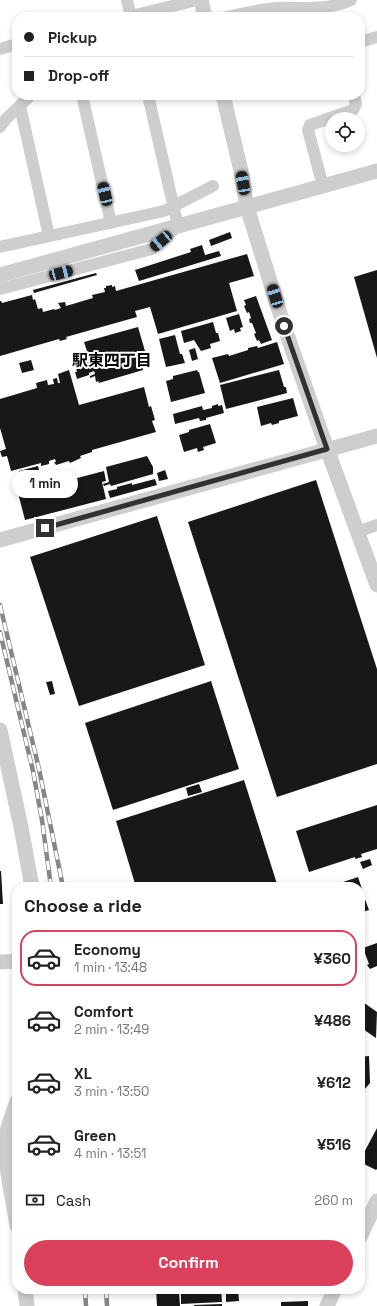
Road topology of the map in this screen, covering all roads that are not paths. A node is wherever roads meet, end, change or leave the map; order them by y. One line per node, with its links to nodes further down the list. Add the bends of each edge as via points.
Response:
1 (127, 0): 6 (street)
2 (197, 0): 7 (street)
3 (201, 0): 8 (street)
4 (350, 0): 5 (street, via 327,7)
5 (272, 4): 9 (street)
6 (129, 12)
7 (150, 12)
8 (204, 12)
9 (244, 12)
10 (377, 37): 11 (street)
11 (365, 41)
12 (12, 45): 13 (street)
13 (0, 49)
14 (26, 100): 19 (street)
15 (83, 100): 26 (street)
16 (149, 100): 24 (street)
17 (224, 100): 25 (street)
18 (355, 100): 23 (street, via 353,110 310,125 308,130)
19 (20, 106): 20 (street); 28 (street)
20 (0, 127)
21 (377, 170): 23 (street)
22 (213, 186): 24 (street)
23 (323, 186): 25 (street)
24 (173, 206): 26 (street, via 164,211); 27 (street)
25 (247, 207): 27 (street); 33 (street, via 284,326)
26 (111, 223): 28 (street)
27 (178, 226): 30 (street); 31 (street, via 152,249)
28 (49, 236): 29 (street)
29 (0, 247)
30 (0, 275)
31 (0, 289)
32 (377, 436): 33 (street)
33 (327, 449): 35 (street); 36 (street)
34 (377, 525): 35 (street)
35 (357, 532): 37 (street)
36 (0, 540)
37 (377, 585)
38 (0, 730): 39 (street)
39 (31, 882)
40 (12, 961): 41 (street)
41 (0, 962)
42 (12, 1114): 43 (street, via 6,1136)
43 (5, 1181): 45 (street)
44 (377, 1201): 46 (street)
45 (12, 1207)
46 (365, 1226)
47 (26, 1294): 49 (street)
48 (333, 1294): 50 (street)
49 (27, 1306)
50 (327, 1306)

